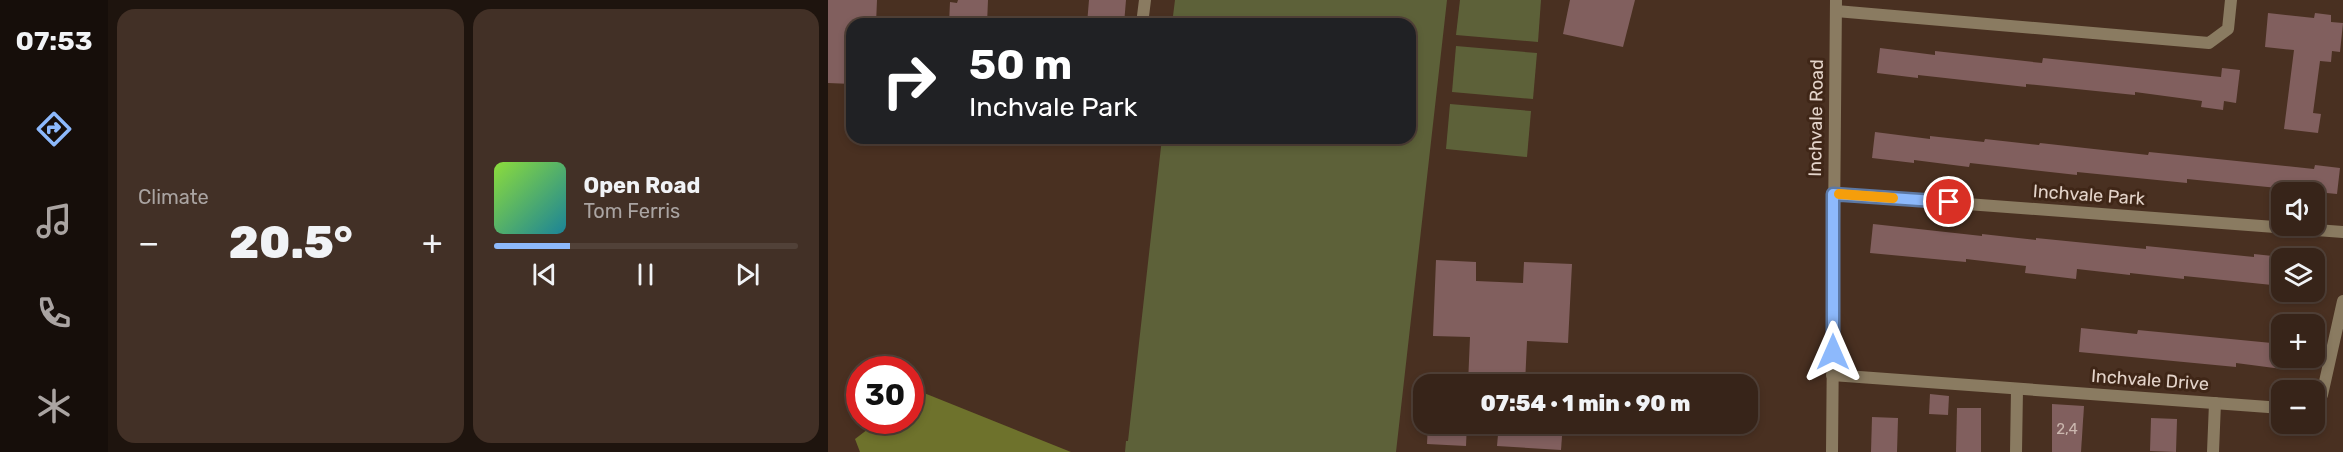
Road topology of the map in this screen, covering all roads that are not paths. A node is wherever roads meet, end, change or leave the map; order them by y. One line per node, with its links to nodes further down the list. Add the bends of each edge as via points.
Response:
1 (1145, 0): 4 (street)
2 (2231, 0): 3 (street, via 2228,29 2208,43)
3 (1836, 5): 5 (street, Inchvale Road)
4 (1143, 18)
5 (1833, 194): 6 (street, Inchvale Park); 8 (street, Inchvale Road)
6 (2343, 232)
7 (2343, 302): 9 (street)
8 (1832, 375): 10 (street, Inchvale Drive); 13 (street, Inchvale Road)
9 (2325, 382)
10 (2017, 389): 11 (street, Inchvale Drive); 14 (street)
11 (2215, 403): 12 (street, Inchvale Drive); 15 (street)
12 (2271, 407)
13 (1832, 452)
14 (2016, 452)
15 (2213, 452)

